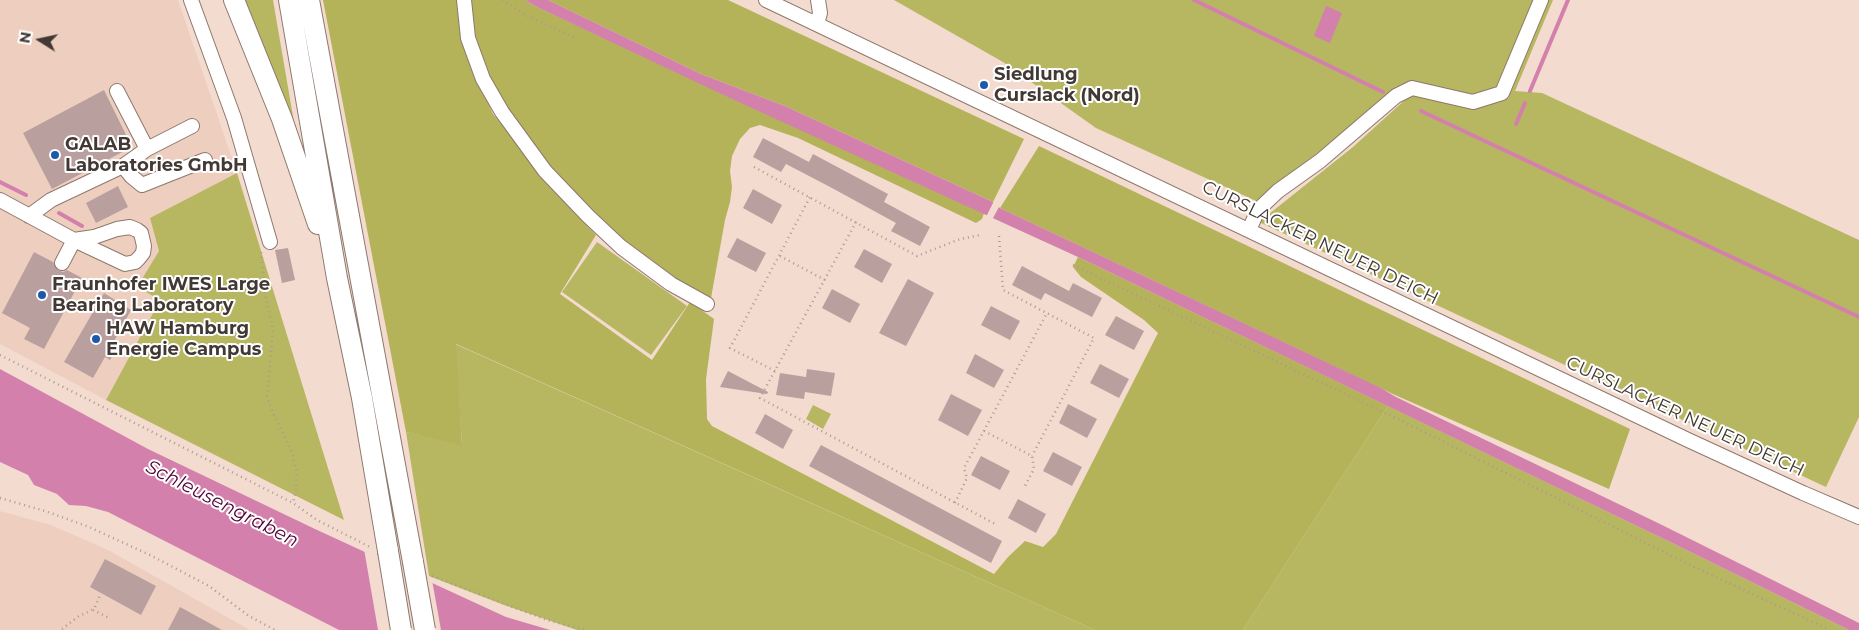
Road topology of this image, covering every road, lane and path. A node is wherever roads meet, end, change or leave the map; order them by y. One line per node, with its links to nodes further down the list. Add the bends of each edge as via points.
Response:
1 (191, 0): 25 (street, via 234,118)
2 (234, 0): 29 (highway, via 282,119)
3 (289, 0): 29 (highway)
4 (309, 0): 51 (highway, bridge)
5 (464, 0): 31 (street, via 468,38 483,79 502,112 545,171 621,247 671,284)
6 (502, 0): 11 (path)
7 (766, 0): 10 (street, CURSLACKER NEUER DEICH)
8 (818, 0): 10 (street, via 820,13)
9 (1541, 0): 22 (street, via 1502,93 1473,102 1412,88 1396,96 1320,161 1278,191 1258,210)
10 (816, 24): 22 (street, CURSLACKER NEUER DEICH)
11 (576, 38)
12 (117, 91): 14 (street)
13 (192, 126): 14 (street)
14 (148, 149): 16 (street)
15 (205, 160): 16 (street, via 142,185)
16 (123, 166): 20 (street, via 57,197)
17 (754, 167): 18 (path)
18 (810, 197): 21 (path); 26 (path)
19 (0, 200): 20 (street)
20 (29, 216): 27 (street, via 74,240)
21 (856, 222): 23 (path, via 918,256 960,239); 30 (path)
22 (1248, 230): 41 (street, CURSLACKER NEUER DEICH, via 1705,448)
23 (980, 235)
24 (999, 236): 32 (path, via 1003,290)
25 (270, 242): 39 (path, via 261,252 264,294 273,329 267,397 291,450 297,472)
26 (779, 256): 30 (path); 34 (path, via 730,348)
27 (62, 263)
28 (1073, 264): 53 (path)
29 (337, 278): 43 (highway, via 362,398)
30 (825, 280): 34 (path)
31 (707, 304)
32 (1047, 313): 35 (path); 36 (path, via 1094,338)
33 (0, 355): 39 (path)
34 (775, 371): 40 (path, via 760,398)
35 (984, 431): 36 (path); 40 (path, via 964,468 967,478)
36 (1032, 456): 37 (path, via 1034,469)
37 (1025, 486)
38 (0, 498): 49 (path, via 80,524 150,555 209,586 249,616)
39 (293, 503): 43 (path, via 317,520)
40 (955, 503): 42 (path)
41 (1859, 517)
42 (997, 526)
43 (382, 550): 50 (highway, bridge)
44 (429, 575): 52 (path, via 547,620)
45 (101, 593): 46 (path)
46 (94, 608): 47 (path); 48 (path)
47 (110, 618)
48 (62, 629)
49 (275, 630)
50 (401, 630)
51 (424, 630)
52 (586, 630)
53 (1830, 630)

